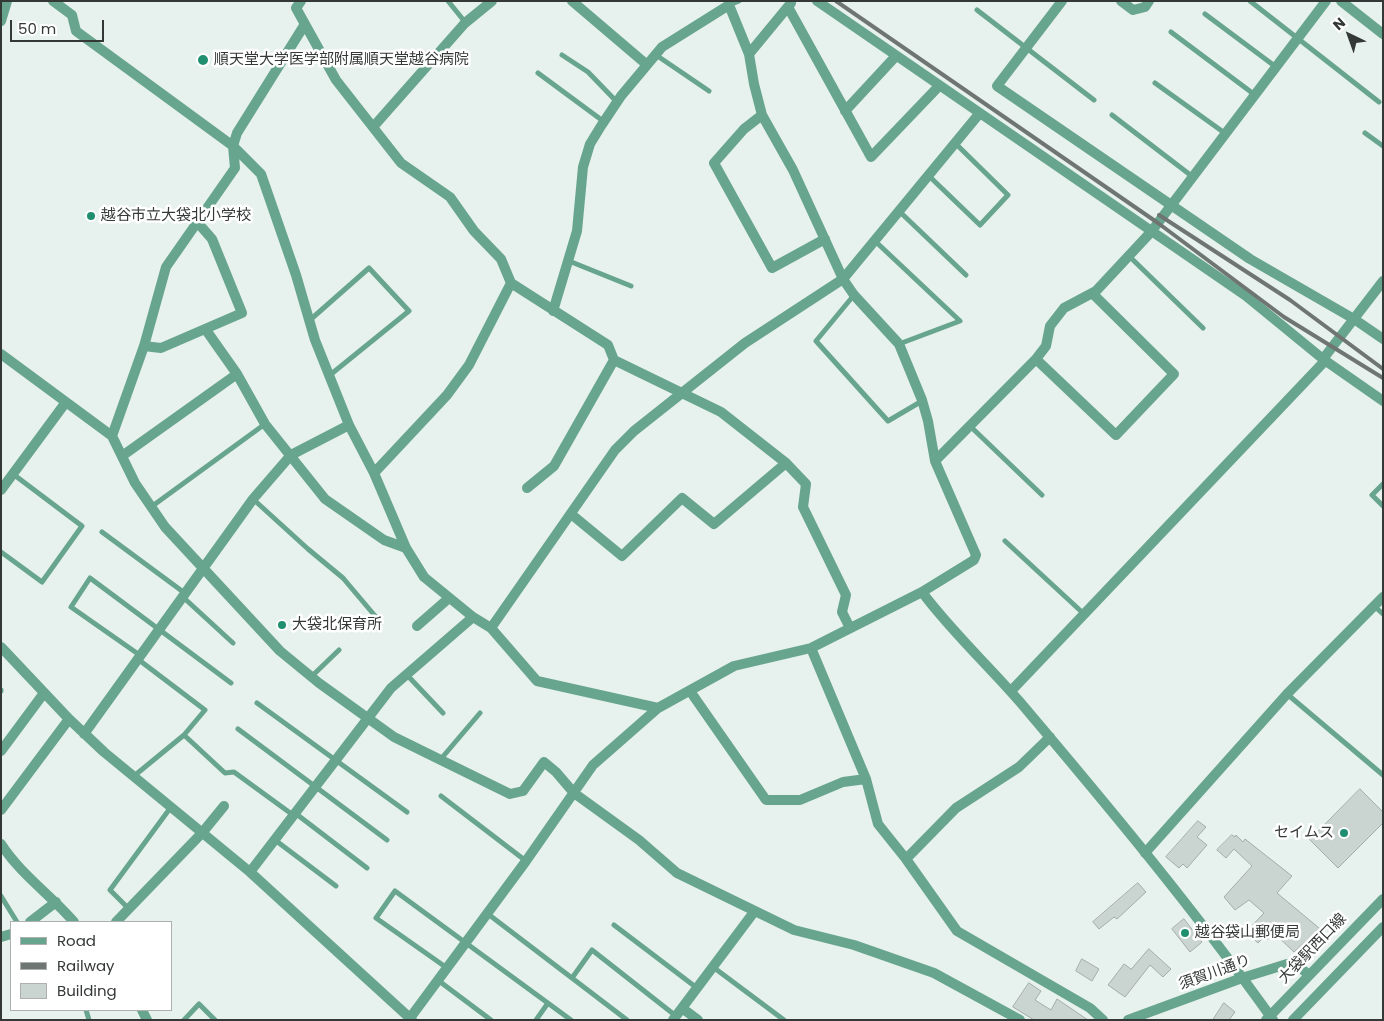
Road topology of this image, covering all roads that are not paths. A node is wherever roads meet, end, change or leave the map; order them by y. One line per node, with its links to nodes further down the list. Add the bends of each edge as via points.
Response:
1 (7, 1): 18 (street)
2 (53, 1): 48 (street, via 72,15 76,31)
3 (300, 1): 20 (street, via 296,8)
4 (448, 1): 19 (lane)
5 (572, 1): 29 (street)
6 (817, 1): 28 (street)
7 (1121, 1): 8 (street, via 1133,10 1146,7)
8 (1149, 1)
9 (1250, 1): 23 (lane)
10 (1326, 1): 23 (street)
11 (1341, 1): 22 (street)
12 (732, 2): 26 (street); 27 (street)
13 (487, 3): 19 (street)
14 (1057, 3): 24 (street)
15 (790, 4): 27 (street); 39 (street)
16 (977, 10): 24 (lane)
17 (1205, 14): 30 (lane)
18 (1, 21)
19 (466, 23): 44 (street)
20 (305, 24): 44 (street, via 336,80); 48 (street, via 237,133)
21 (1171, 32): 35 (lane)
22 (1383, 34)
23 (1298, 39): 30 (street); 38 (lane)
24 (1026, 48): 36 (lane); 52 (street, via 997,86)
25 (562, 54): 37 (lane, via 588,72)
26 (655, 54): 29 (street); 34 (lane)
27 (750, 54): 41 (street)
28 (895, 57): 33 (street); 39 (street)
29 (646, 64): 37 (street)
30 (1276, 67): 35 (street)
31 (538, 73): 43 (lane)
32 (1155, 83): 46 (lane)
33 (939, 86): 39 (street, via 872,157); 40 (street)
34 (708, 91)
35 (1255, 95): 46 (street)
36 (1094, 100)
37 (617, 102): 43 (street)
38 (1379, 102)
39 (845, 111)
40 (979, 114): 47 (street); 55 (street)
41 (762, 115): 56 (street); 56 (street, via 744,129 714,164 772,268)
42 (1112, 115): 51 (lane)
43 (603, 121): 59 (street, via 590,144 583,167 577,231)
44 (374, 126): 63 (street, via 401,163 450,197 474,231 501,259)
45 (1365, 133): 49 (lane)
46 (1226, 134): 51 (street)
47 (955, 143): 50 (street); 50 (lane, via 1008,195 980,225)
48 (233, 146): 54 (street, via 235,168); 69 (street, via 261,174)
49 (1383, 146)
50 (929, 176): 53 (street)
51 (1193, 177): 52 (street)
52 (1172, 205): 55 (street); 68 (street, via 1250,259)
53 (900, 211): 57 (street); 60 (lane)
54 (198, 223): 71 (street, via 212,239 242,313); 74 (street, via 166,266)
55 (1151, 232): 58 (street); 77 (street, via 1246,296)
56 (825, 239): 61 (street)
57 (874, 241): 61 (street); 73 (lane, via 960,321)
58 (1128, 256): 65 (street); 70 (lane)
59 (569, 261): 64 (lane); 67 (street)
60 (966, 275)
61 (843, 279): 66 (street); 81 (street, via 745,343)
62 (1383, 281): 68 (street)
63 (511, 283): 67 (street); 93 (street, via 470,365 447,395)
64 (631, 286)
65 (1092, 293): 76 (street, via 1064,308 1050,326 1046,346); 76 (street, via 1174,374 1116,435)
66 (854, 295): 73 (street); 82 (lane, via 816,341 888,420)
67 (553, 311): 78 (street, via 608,345)
68 (1354, 319): 72 (street); 77 (street)
69 (310, 320): 80 (street); 80 (lane, via 370,268 409,311)
70 (1203, 328)
71 (206, 330): 74 (street, via 161,348); 79 (street)
72 (1383, 339)
73 (899, 344): 82 (street)
74 (144, 346): 88 (street)
75 (1, 354): 84 (street)
76 (1036, 359): 87 (street)
77 (1323, 359): 83 (street); 113 (street, via 1322,364)
78 (614, 360): 81 (street); 96 (street, via 554,466)
79 (237, 374): 85 (street); 90 (street)
80 (330, 375): 86 (street)
81 (682, 394): 92 (street, via 721,412); 102 (street, via 615,450)
82 (922, 400): 91 (street)
83 (1383, 401)
84 (66, 402): 88 (street); 94 (street)
85 (265, 424): 89 (street); 101 (lane)
86 (349, 425): 89 (street); 93 (street)
87 (970, 426): 91 (street); 98 (lane)
88 (112, 436): 90 (street)
89 (291, 455): 99 (street); 105 (street, via 325,499 384,540)
90 (122, 456): 101 (street)
91 (935, 461): 108 (street, via 976,555 974,560)
92 (786, 463): 102 (street, via 714,524 682,498 622,556); 119 (street, via 806,484 803,507 846,595 842,612)
93 (374, 473): 105 (street)
94 (13, 474): 97 (street); 106 (lane, via 82,526 42,582)
95 (1383, 484): 100 (lane, via 1372,495)
96 (527, 488)
97 (1, 490)
98 (1042, 495)
99 (253, 499): 107 (street); 116 (lane, via 343,578)
100 (1383, 506)
101 (150, 507): 107 (street)
102 (571, 514): 118 (street)
103 (102, 532): 109 (lane)
104 (1005, 541): 113 (lane)
105 (406, 548): 111 (street, via 424,577)
106 (1, 552)
107 (205, 568): 109 (street); 127 (street, via 280,651)
108 (922, 592): 119 (street); 130 (street, via 938,614)
109 (185, 596): 120 (street); 121 (lane)
110 (1383, 597): 112 (street)
111 (449, 598): 115 (street); 117 (street)
112 (1374, 605): 114 (lane); 132 (street)
113 (1084, 614): 130 (street)
114 (1383, 614)
115 (474, 617): 118 (street); 126 (street)
116 (381, 623)
117 (417, 626)
118 (491, 628): 134 (street, via 537,681)
119 (850, 628): 123 (street)
120 (161, 630): 125 (street); 125 (lane, via 90,578 71,607); 128 (lane)
121 (233, 643)
122 (1, 647): 131 (street)
123 (811, 648): 129 (street, via 734,666); 150 (street)
124 (340, 650): 127 (lane)
125 (140, 658): 140 (street); 141 (lane, via 205,710)
126 (406, 675): 135 (lane); 138 (street, via 391,688)
127 (311, 677): 138 (street)
128 (231, 683)
129 (690, 691): 134 (street); 150 (street, via 766,800 800,800 843,782)
130 (1010, 691): 142 (street)
131 (44, 693): 137 (street); 143 (street)
132 (1287, 694): 147 (lane); 163 (street)
133 (257, 703): 144 (lane)
134 (658, 708): 152 (street, via 593,765)
135 (443, 713)
136 (480, 713): 145 (lane)
137 (69, 719): 140 (street); 156 (street)
138 (367, 720): 144 (street); 145 (street)
139 (238, 730): 151 (lane)
140 (84, 734): 149 (street)
141 (184, 735): 149 (lane); 158 (lane, via 225,773 234,772)
142 (1050, 737): 163 (street); 164 (street, via 1019,767 956,808)
143 (1, 751)
144 (336, 760): 151 (street); 157 (lane)
145 (440, 760): 152 (street, via 510,794 523,791 544,762)
146 (1383, 764): 147 (lane)
147 (1378, 770): 148 (lane)
148 (1383, 774)
149 (134, 777): 155 (street)
150 (866, 779): 164 (street, via 878,824)
151 (316, 786): 158 (street); 161 (lane)
152 (574, 793): 165 (street); 173 (street, via 639,840 677,873)
153 (441, 796): 165 (lane)
154 (224, 806): 159 (street)
155 (171, 807): 159 (street); 172 (lane, via 110,890)
156 (1, 810)
157 (407, 812)
158 (294, 814): 160 (street); 166 (lane)
159 (202, 833): 167 (street); 172 (street)
160 (274, 840): 167 (street); 168 (lane)
161 (387, 840)
162 (1, 844): 171 (street, via 13,863)
163 (1145, 852): 186 (street)
164 (906, 859): 203 (street, via 957,931 1090,1008)
165 (526, 861): 174 (street)
166 (367, 868)
167 (250, 872): 192 (street)
168 (336, 886)
169 (1, 896): 175 (lane)
170 (1383, 899): 184 (street, 大袋駅西口線)
171 (56, 902): 176 (street); 177 (street)
172 (129, 909): 178 (street)
173 (754, 912): 182 (street); 202 (street, via 794,930 854,945 934,973)
174 (488, 914): 181 (street); 185 (lane)
175 (16, 921)
176 (31, 921)
177 (73, 921)
178 (117, 921)
179 (614, 925): 188 (lane)
180 (1383, 927): 204 (street)
181 (467, 942): 183 (street); 183 (lane, via 395,891 376,918); 189 (lane)
182 (713, 967): 188 (street); 201 (lane)
183 (448, 968): 187 (street)
184 (1309, 975): 186 (street, 須賀川通り, via 1296,964 1287,964); 191 (street, 大袋駅西口線)
185 (572, 978): 190 (lane, via 592,950); 199 (lane)
186 (1242, 978): 191 (street); 193 (street, 須賀川通り)
187 (439, 981): 192 (street); 196 (lane)
188 (697, 988): 190 (street)
189 (548, 1003): 197 (lane); 198 (lane)
190 (677, 1015): 200 (street)
191 (1269, 1018)
192 (411, 1019)
193 (1135, 1019)
194 (184, 1020): 195 (lane, via 199,1004)
195 (215, 1020)
196 (491, 1020)
197 (536, 1020)
198 (570, 1020)
199 (627, 1020)
200 (698, 1020)
201 (784, 1020)
202 (1020, 1020)
203 (1103, 1020)
204 (1293, 1020)

